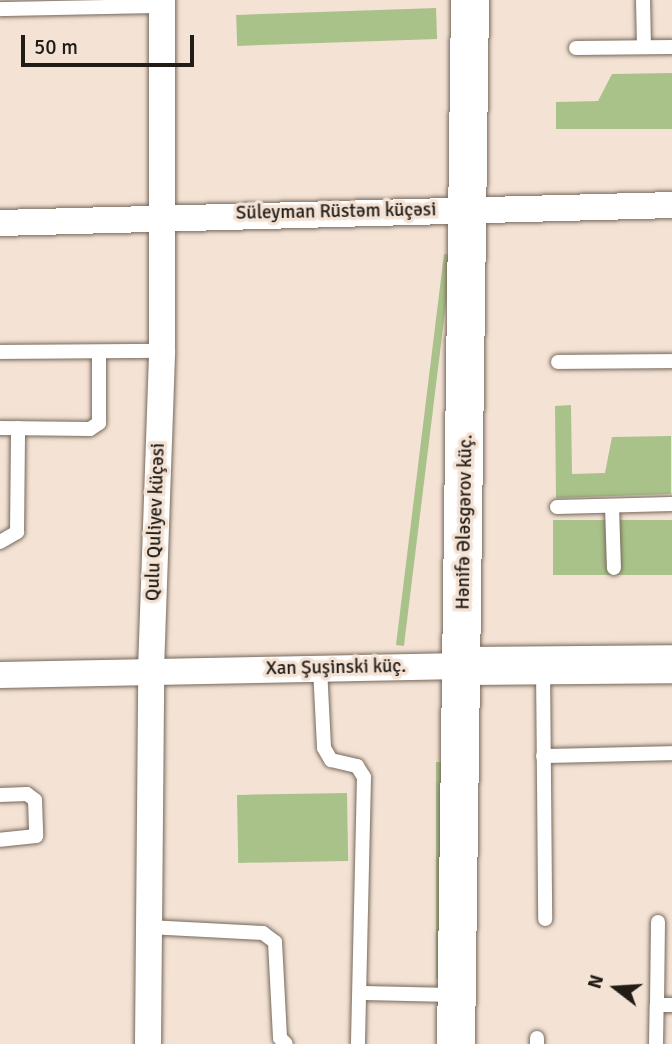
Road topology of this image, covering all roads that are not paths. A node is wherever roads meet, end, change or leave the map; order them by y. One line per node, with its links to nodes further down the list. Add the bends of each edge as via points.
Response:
1 (470, 0): 9 (street, Hənifə Ələsgərov küç.)
2 (643, 0): 5 (lane)
3 (162, 3): 4 (lane); 10 (street, Qulu Quliyev küçəsi)
4 (0, 9)
5 (644, 47): 6 (lane); 7 (lane)
6 (672, 47)
7 (576, 48)
8 (672, 205): 9 (street, Süleyman Rüstəm küçəsi)
9 (469, 209): 10 (street, Süleyman Rüstəm küçəsi); 26 (street, Hənifə Ələsgərov küç.)
10 (162, 217): 11 (street, Süleyman Rüstəm küçəsi); 12 (street, Qulu Quliyev küçəsi)
11 (0, 223)
12 (162, 351): 14 (lane); 28 (street, Qulu Quliyev küçəsi)
13 (0, 352): 14 (lane)
14 (99, 352): 18 (lane, via 99,423 90,429)
15 (672, 361): 16 (lane)
16 (558, 362)
17 (0, 428): 18 (lane)
18 (18, 428): 22 (lane, via 17,532)
19 (672, 504): 20 (lane)
20 (612, 506): 21 (lane); 23 (lane)
21 (557, 507)
22 (0, 542)
23 (614, 568)
24 (672, 664): 25 (street, Xan Şuşinski küç.)
25 (542, 665): 26 (street, Xan Şuşinski küç.); 31 (lane)
26 (463, 666): 27 (street, Xan Şuşinski küç.); 38 (street, Hənifə Ələsgərov küç.)
27 (320, 668): 28 (street, Xan Şuşinski küç.); 37 (lane, via 324,748 331,760 357,766 364,777)
28 (151, 670): 29 (street, Xan Şuşinski küç.); 36 (street, Qulu Quliyev küçəsi)
29 (0, 675)
30 (672, 753): 31 (lane)
31 (543, 756): 34 (lane)
32 (0, 795): 33 (lane, via 27,794 34,800 36,836)
33 (0, 840)
34 (545, 919)
35 (658, 922): 39 (lane)
36 (148, 927): 40 (street, Qulu Quliyev küçəsi); 41 (lane, via 263,933 275,942 279,1038)
37 (360, 993): 38 (lane); 42 (lane)
38 (457, 995): 43 (street, Hənifə Ələsgərov küç.)
39 (665, 1005): 44 (lane)
40 (148, 1044)
41 (286, 1044)
42 (358, 1044)
43 (456, 1044)
44 (656, 1044)

